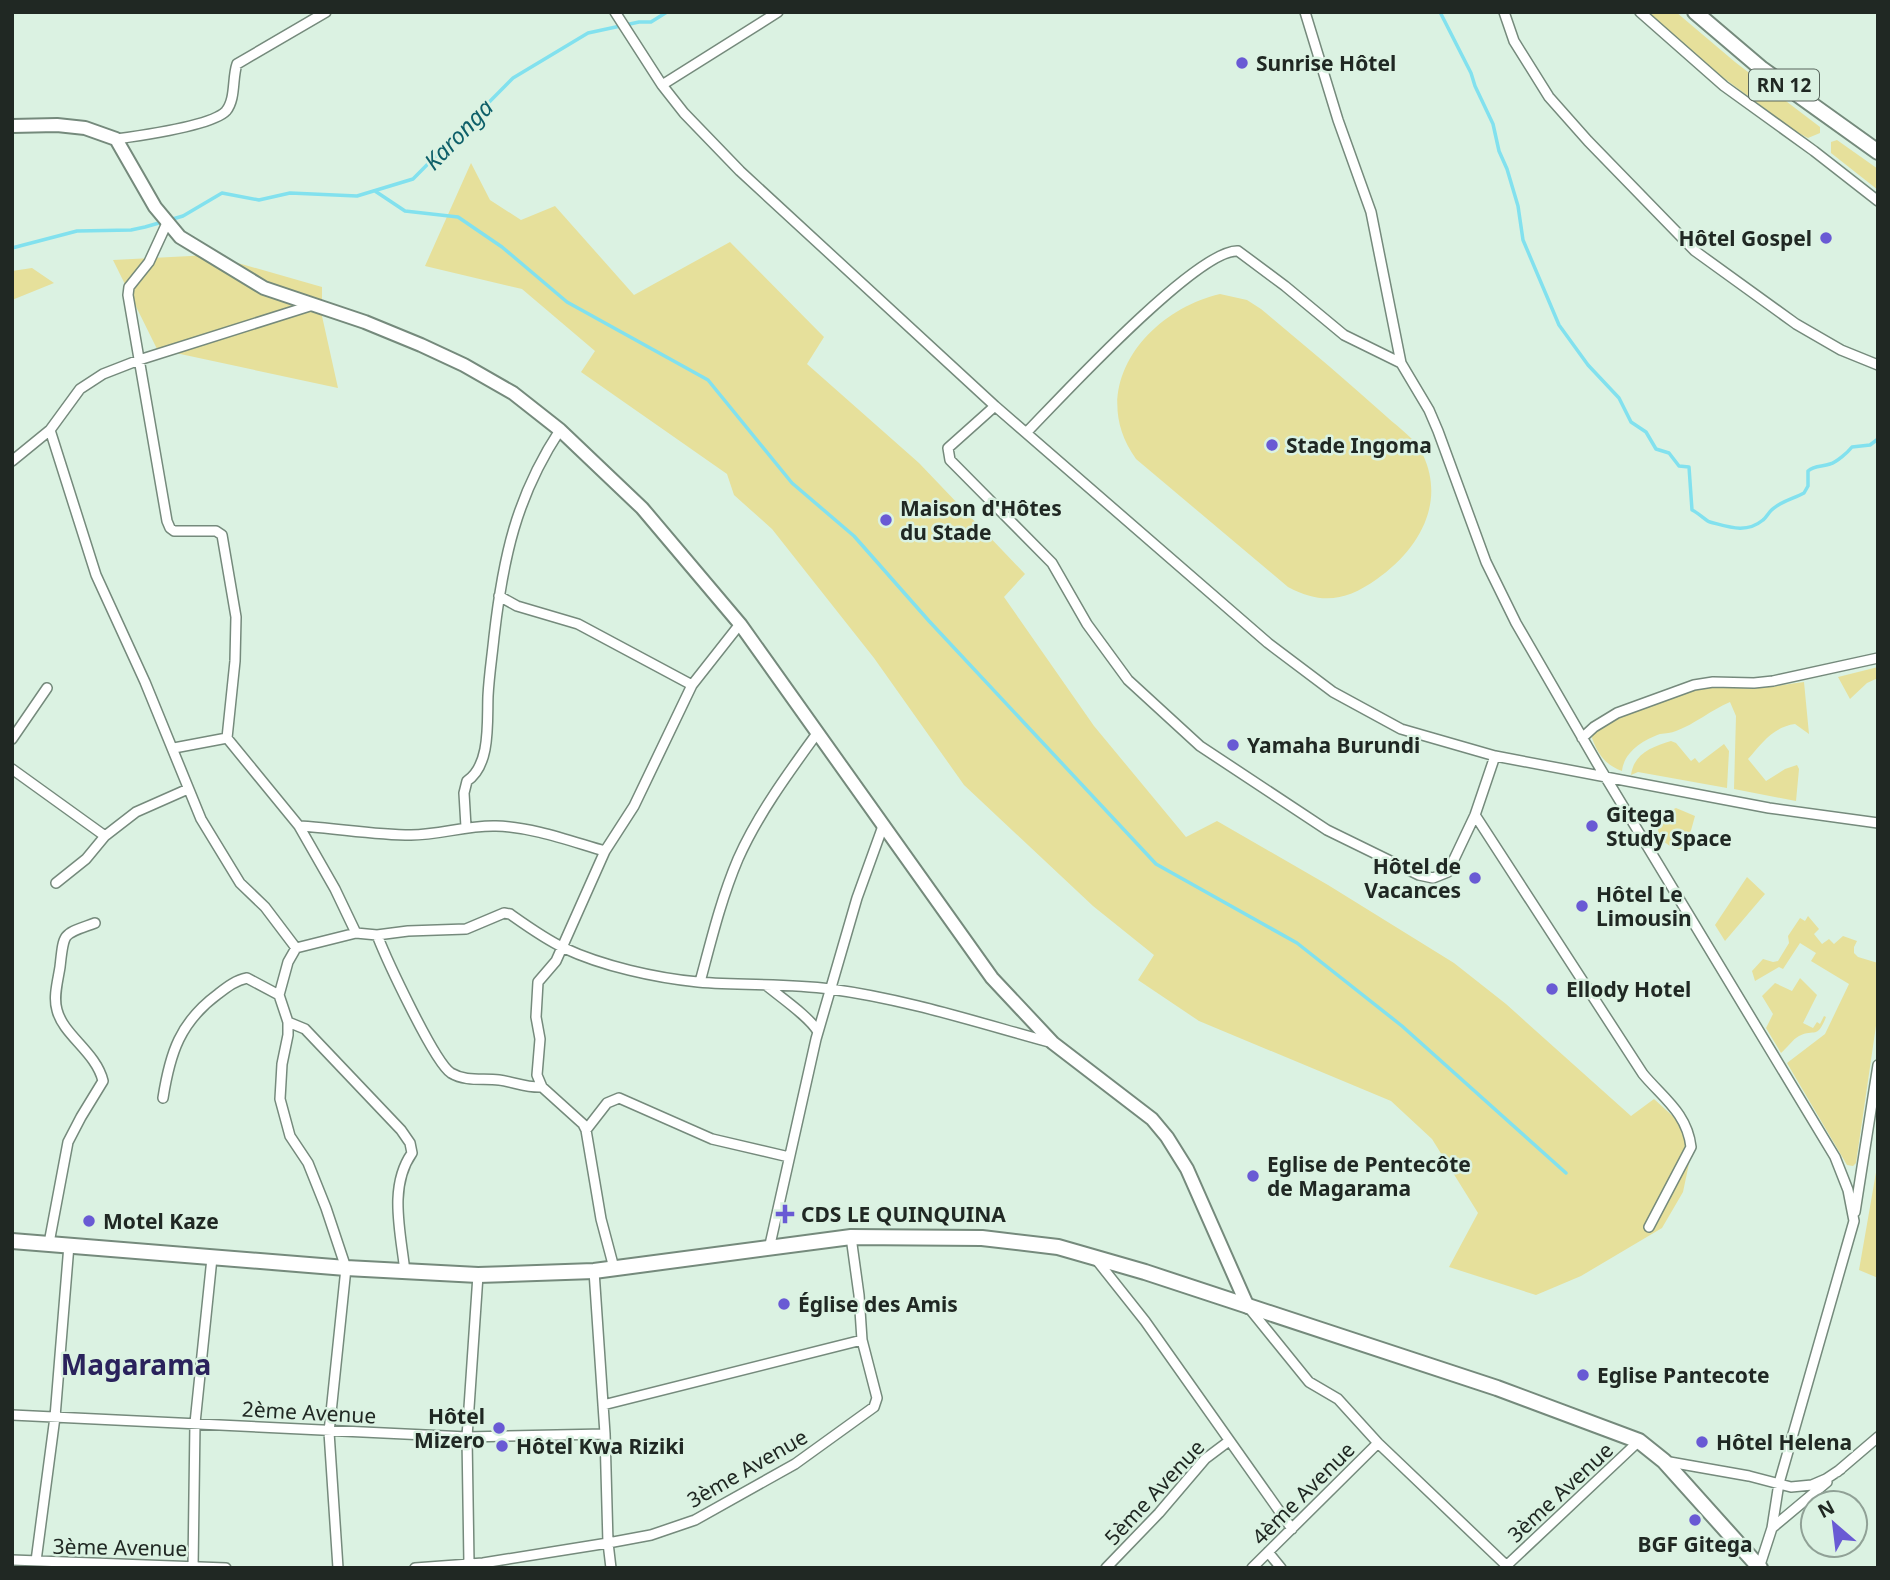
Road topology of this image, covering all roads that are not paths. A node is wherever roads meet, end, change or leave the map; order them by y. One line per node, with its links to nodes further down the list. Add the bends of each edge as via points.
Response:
1 (326, 12): 10 (street, via 242,59 235,68 231,100 215,118)
2 (615, 12): 8 (street)
3 (778, 12): 8 (street)
4 (1305, 12): 16 (street, via 1371,212)
5 (1504, 12): 17 (street, via 1514,41 1549,97 1695,251 1796,324)
6 (1640, 12): 12 (street, via 1724,86)
7 (1695, 12): 11 (main road, RN 12, via 1762,69)
8 (662, 85): 18 (street, via 740,171)
9 (12, 126): 10 (street, via 85,128)
10 (116, 139): 13 (street)
11 (1878, 152)
12 (1878, 201)
13 (167, 223): 14 (street, via 180,237 264,288); 15 (street, via 149,262 129,287)
14 (315, 304): 15 (street); 20 (street, via 464,365 513,393)
15 (139, 360): 19 (street, via 91,380); 29 (street, via 167,521 174,531 216,531 224,541 236,617)
16 (1401, 363): 21 (street, via 1344,335 1238,251 1229,250 1157,304); 30 (street, via 1438,431 1501,595)
17 (1878, 365)
18 (995, 406): 21 (street); 37 (street, via 948,448 950,460 1052,563 1087,624 1128,681 1200,746 1327,830 1426,878 1448,872)
19 (50, 430): 22 (street); 32 (street, via 96,575)
20 (560, 430): 23 (street, via 529,482 505,559); 24 (street, via 642,508)
21 (1027, 432): 33 (street, via 1268,643 1333,692 1401,729)
22 (12, 461)
23 (499, 596): 26 (street, via 517,607 578,624); 41 (street, via 487,742 464,793)
24 (740, 624): 26 (street); 28 (street)
25 (1878, 658): 30 (street, via 1773,681 1694,685 1617,713)
26 (692, 685): 43 (street, via 634,806)
27 (47, 688): 31 (street)
28 (817, 732): 39 (street); 50 (street, via 768,804 738,859)
29 (227, 738): 32 (street); 40 (street)
30 (1583, 738): 35 (street)
31 (12, 739)
32 (174, 748): 36 (street)
33 (1495, 756): 35 (street); 37 (street)
34 (12, 769): 42 (street)
35 (1606, 778): 38 (street); 62 (street, via 1836,1157)
36 (188, 789): 42 (street, via 136,812); 49 (street, via 240,883)
37 (1475, 815): 63 (street, via 1643,1074 1684,1122 1691,1147)
38 (1878, 823)
39 (883, 825): 52 (street); 56 (street, via 992,978)
40 (299, 826): 41 (street, via 409,835); 46 (street)
41 (466, 827): 43 (street, via 529,831)
42 (105, 836): 44 (street)
43 (605, 851): 48 (street)
44 (56, 883)
45 (95, 923): 66 (street, via 64,938 56,998 61,1019 100,1068 103,1082 68,1142)
46 (356, 933): 47 (street); 49 (street)
47 (377, 935): 48 (street, via 466,929 504,913); 58 (street, via 448,1071 463,1078)
48 (563, 947): 50 (street, via 626,968); 58 (street, via 537,987 537,1075)
49 (296, 948): 53 (street)
50 (700, 982): 51 (street)
51 (766, 985): 52 (street); 55 (street, via 809,1019)
52 (832, 989): 55 (street); 56 (street, via 912,1004)
53 (279, 995): 54 (street); 59 (street, via 247,978 204,1006 177,1040)
54 (288, 1022): 71 (street, via 280,1099 290,1136 308,1163); 74 (street, via 305,1029 410,1143 412,1153 398,1184)
55 (818, 1032): 61 (street)
56 (1052, 1044): 76 (street, via 1152,1119 1167,1137 1187,1169)
57 (1878, 1065): 62 (street)
58 (542, 1087): 60 (street)
59 (163, 1098)
60 (586, 1130): 61 (street, via 607,1103 619,1098 712,1139); 72 (street)
61 (789, 1157): 68 (street)
62 (1854, 1221): 91 (street)
63 (1648, 1227)
64 (851, 1237): 68 (main road); 69 (main road, via 982,1238); 77 (street, 3ème Avenue)
65 (12, 1241): 66 (main road)
66 (48, 1243): 67 (main road)
67 (69, 1245): 70 (main road); 80 (street)
68 (769, 1249): 72 (main road)
69 (1093, 1256): 76 (main road); 86 (street)
70 (212, 1258): 71 (main road); 81 (street)
71 (346, 1268): 74 (main road); 82 (street)
72 (614, 1268): 73 (main road)
73 (594, 1270): 75 (main road); 78 (street)
74 (405, 1272): 75 (main road)
75 (478, 1275): 84 (street)
76 (1248, 1307): 87 (main road, via 1497,1388); 88 (street, via 1303,1376 1338,1399)
77 (862, 1340): 78 (street); 94 (street, 3ème Avenue, via 877,1398 874,1407 795,1464 695,1520)
78 (603, 1405): 83 (street)
79 (12, 1415): 80 (street, 2ème Avenue)
80 (55, 1417): 81 (street, 2ème Avenue); 98 (street)
81 (195, 1423): 82 (street, 2ème Avenue); 100 (street)
82 (329, 1432): 84 (street, 2ème Avenue); 103 (street)
83 (605, 1434): 84 (street, 2ème Avenue); 94 (street)
84 (467, 1437): 97 (street)
85 (1878, 1437): 90 (street)
86 (1229, 1441): 92 (street); 106 (street, 5ème Avenue, via 1205,1458)
87 (1639, 1441): 89 (main road); 101 (street, 3ème Avenue)
88 (1378, 1443): 92 (street, 4ème Avenue); 101 (street)
89 (1664, 1461): 91 (street); 109 (main road)
90 (1841, 1469): 91 (street, via 1812,1485); 93 (street)
91 (1779, 1483): 93 (street)
92 (1292, 1528): 95 (street, 4ème Avenue)
93 (1772, 1528): 109 (street)
94 (608, 1543): 99 (street, 3ème Avenue); 105 (street)
95 (1268, 1552): 107 (street, 4ème Avenue); 108 (street)
96 (12, 1560): 98 (street, 3ème Avenue)
97 (469, 1563): 99 (street, 3ème Avenue); 104 (street, 3ème Avenue)
98 (41, 1564): 100 (street, 3ème Avenue)
99 (483, 1565)
100 (193, 1567): 102 (street, 3ème Avenue)
101 (1507, 1567)
102 (226, 1568)
103 (338, 1568)
104 (415, 1568)
105 (611, 1568)
106 (1106, 1568)
107 (1252, 1568)
108 (1280, 1568)
109 (1760, 1568)

